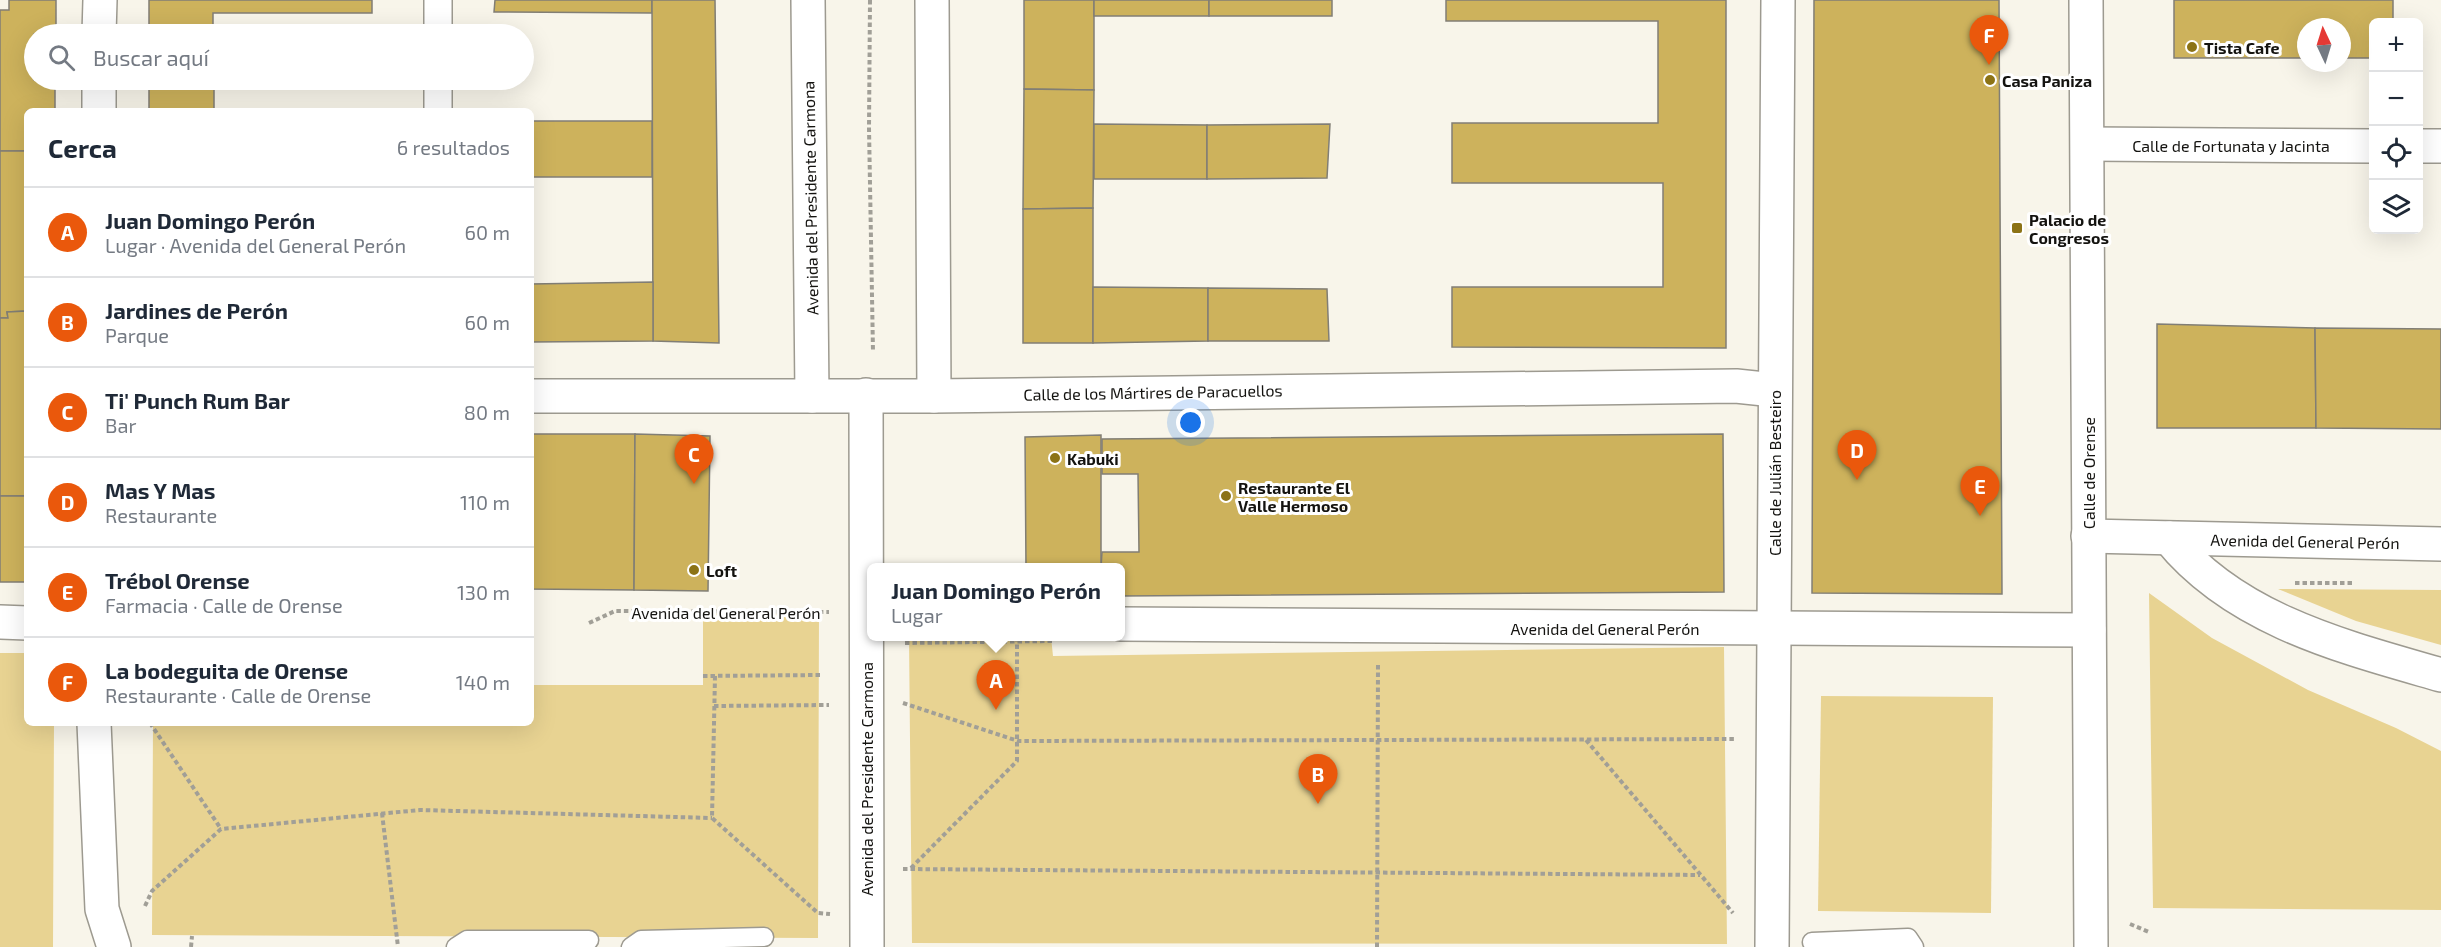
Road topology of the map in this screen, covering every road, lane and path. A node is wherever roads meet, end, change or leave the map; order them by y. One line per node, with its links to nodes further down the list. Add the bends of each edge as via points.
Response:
1 (100, 0): 8 (street)
2 (438, 0): 9 (street)
3 (808, 0): 22 (street, Avenida del Presidente Carmona)
4 (870, 0): 18 (path)
5 (932, 0): 23 (street)
6 (1778, 0): 19 (street, Calle de Julián Besteiro)
7 (2086, 0): 14 (street, Calle de Orense)
8 (99, 24)
9 (438, 24)
10 (99, 90): 12 (street)
11 (438, 90): 13 (street)
12 (99, 108)
13 (438, 108)
14 (2088, 144): 15 (street, Calle de Fortunata y Jacinta); 24 (street, Calle de Orense)
15 (2369, 146)
16 (2423, 146): 17 (street)
17 (2441, 146)
18 (873, 352)
19 (1774, 390): 23 (street, Calle de los Mártires de Paracuellos, via 1724,386); 32 (street, Calle de Julián Besteiro)
20 (866, 395): 22 (street, Calle de los Mártires de Paracuellos); 23 (street, Calle de los Mártires de Paracuellos); 27 (street, Avenida del Presidente Carmona)
21 (534, 396): 22 (street, Calle de los Mártires de Paracuellos)
22 (812, 396)
23 (934, 396)
24 (2088, 536): 25 (street, Avenida del General Perón); 33 (street, Calle de Orense)
25 (2169, 538): 26 (street, Avenida del General Perón); 39 (street, Avenida del General Perón, via 2185,558 2229,593 2285,623)
26 (2441, 544)
27 (866, 611): 30 (path, Avenida del General Perón, via 615,611); 70 (street, Avenida del Presidente Carmona)
28 (0, 622): 29 (street)
29 (24, 623)
30 (589, 623)
31 (1125, 624): 32 (street, Avenida del General Perón)
32 (1773, 629): 33 (street, Avenida del General Perón); 72 (street, Calle de Julián Besteiro)
33 (2089, 630): 74 (street, Calle de Orense)
34 (926, 641): 36 (path)
35 (1017, 641): 49 (path)
36 (896, 642)
37 (1378, 662): 50 (path)
38 (820, 675): 41 (path)
39 (2441, 675)
40 (703, 676): 41 (path)
41 (715, 676): 44 (path)
42 (897, 702): 49 (path)
43 (836, 705): 44 (path)
44 (714, 706): 52 (path)
45 (94, 726): 57 (street)
46 (152, 726): 53 (path)
47 (1745, 739): 48 (path)
48 (1586, 740): 50 (path); 55 (path)
49 (1018, 741): 50 (path); 54 (path, via 1017,761 910,868)
50 (1377, 741): 54 (path)
51 (382, 813): 52 (path, via 420,810); 53 (path); 67 (path)
52 (712, 818): 58 (path, via 818,913)
53 (221, 829): 56 (path, via 152,891)
54 (1377, 872): 55 (path); 71 (path)
55 (1701, 875): 59 (path)
56 (146, 906)
57 (102, 909): 64 (street); 65 (street)
58 (836, 914)
59 (1739, 920)
60 (192, 936): 66 (path)
61 (764, 938): 69 (lane, via 662,938 641,940)
62 (589, 940): 68 (lane, via 466,940)
63 (1812, 942): 73 (lane, via 1908,938)
64 (94, 947)
65 (114, 947)
66 (192, 947)
67 (398, 947)
68 (456, 947)
69 (631, 947)
70 (867, 947)
71 (1377, 947)
72 (1772, 947)
73 (1914, 947)
74 (2091, 947)

